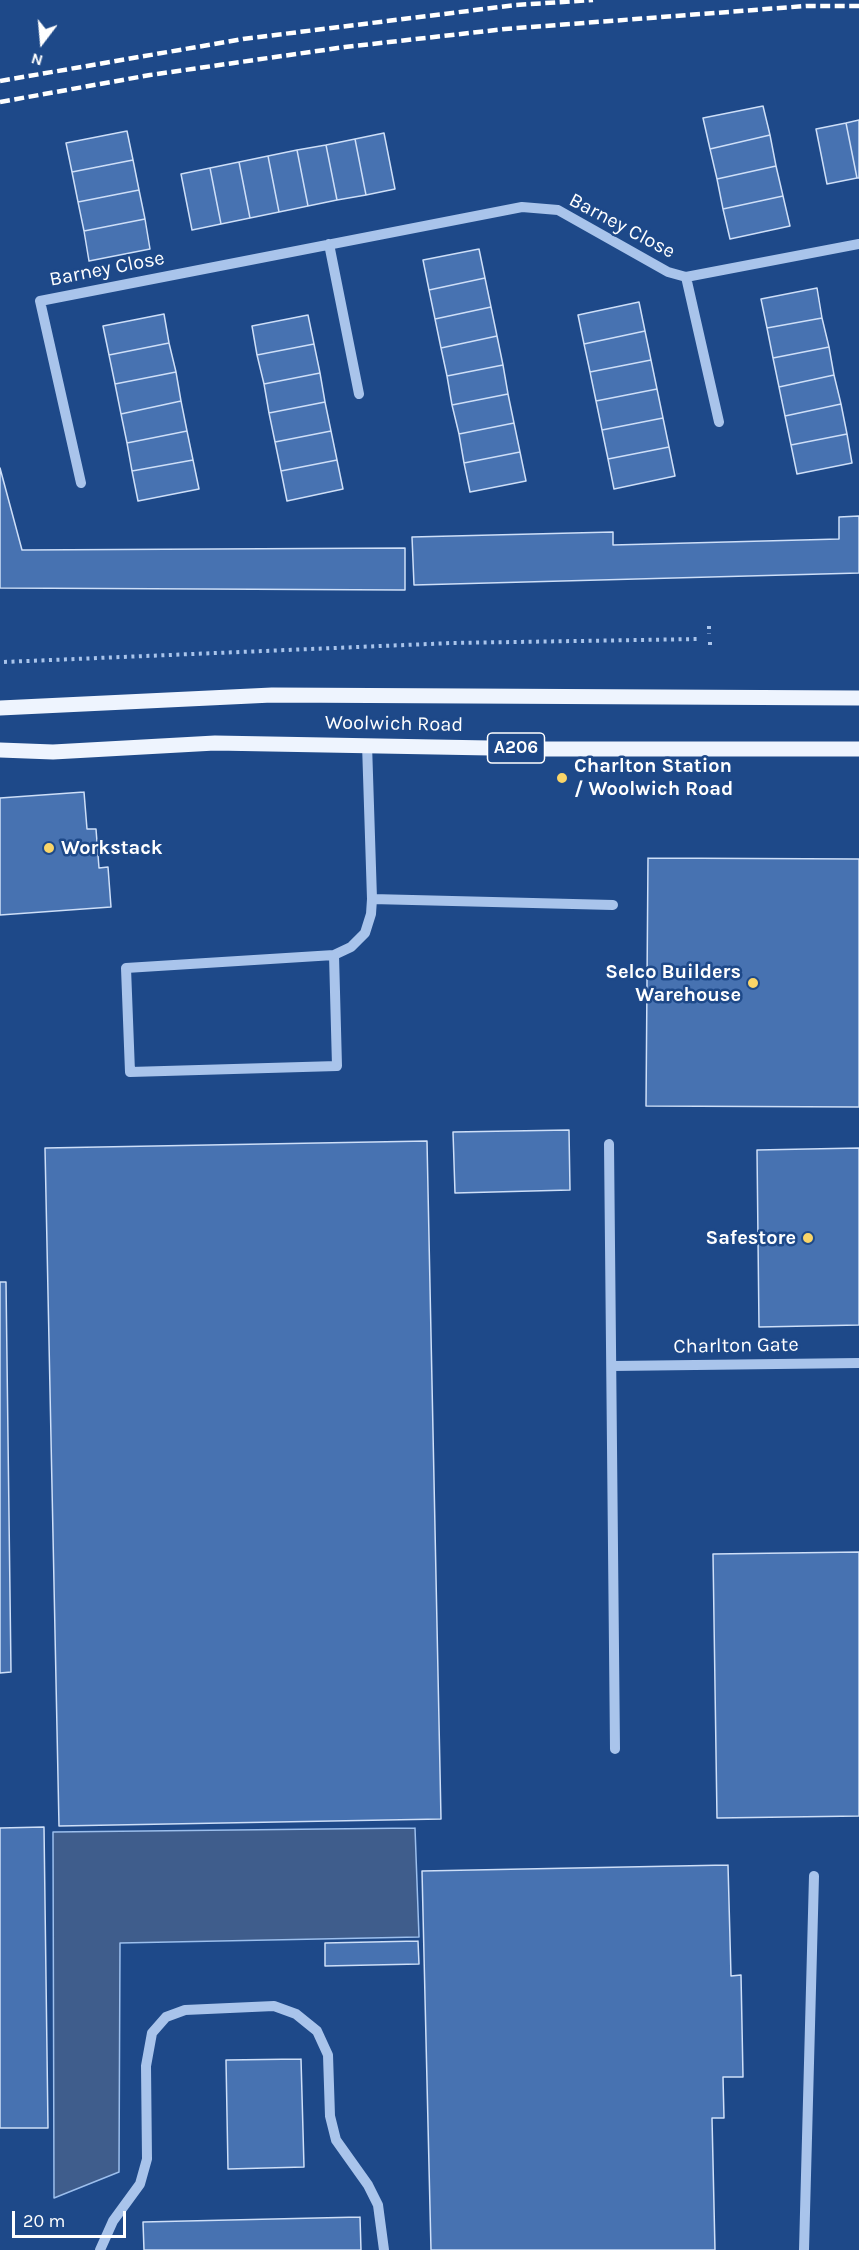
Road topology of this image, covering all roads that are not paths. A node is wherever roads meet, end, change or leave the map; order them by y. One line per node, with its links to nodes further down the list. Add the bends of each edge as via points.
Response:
1 (328, 244): 3 (street, Barney Close, via 522,207 558,210 668,272); 4 (street); 6 (street, Barney Close, via 40,301)
2 (859, 244): 3 (street, Barney Close)
3 (686, 277): 5 (street, Barney Close)
4 (359, 394)
5 (719, 422)
6 (81, 483)
7 (859, 698): 8 (main road, Woolwich Road, via 272,695)
8 (0, 708)
9 (367, 744): 10 (main road, Woolwich Road / A206, via 215,743 53,752); 11 (main road, Woolwich Road / A206); 12 (street)
10 (0, 750)
11 (859, 750)
12 (372, 898): 13 (street); 14 (street, via 365,933 351,947)
13 (613, 905)
14 (334, 955): 14 (street, via 126,968 130,1072 337,1066)
15 (609, 1144): 17 (street)
16 (859, 1363): 17 (street, Charlton Gate)
17 (613, 1366): 18 (street)
18 (615, 1749)
19 (814, 1876): 22 (street)
20 (100, 2250): 21 (street, via 113,2221 140,2184 147,2159 146,2066 152,2033 166,2017 185,2010 263,2006 296,2014 317,2031 328,2055 330,2116 336,2140 378,2205)
21 (384, 2250)
22 (804, 2250)

